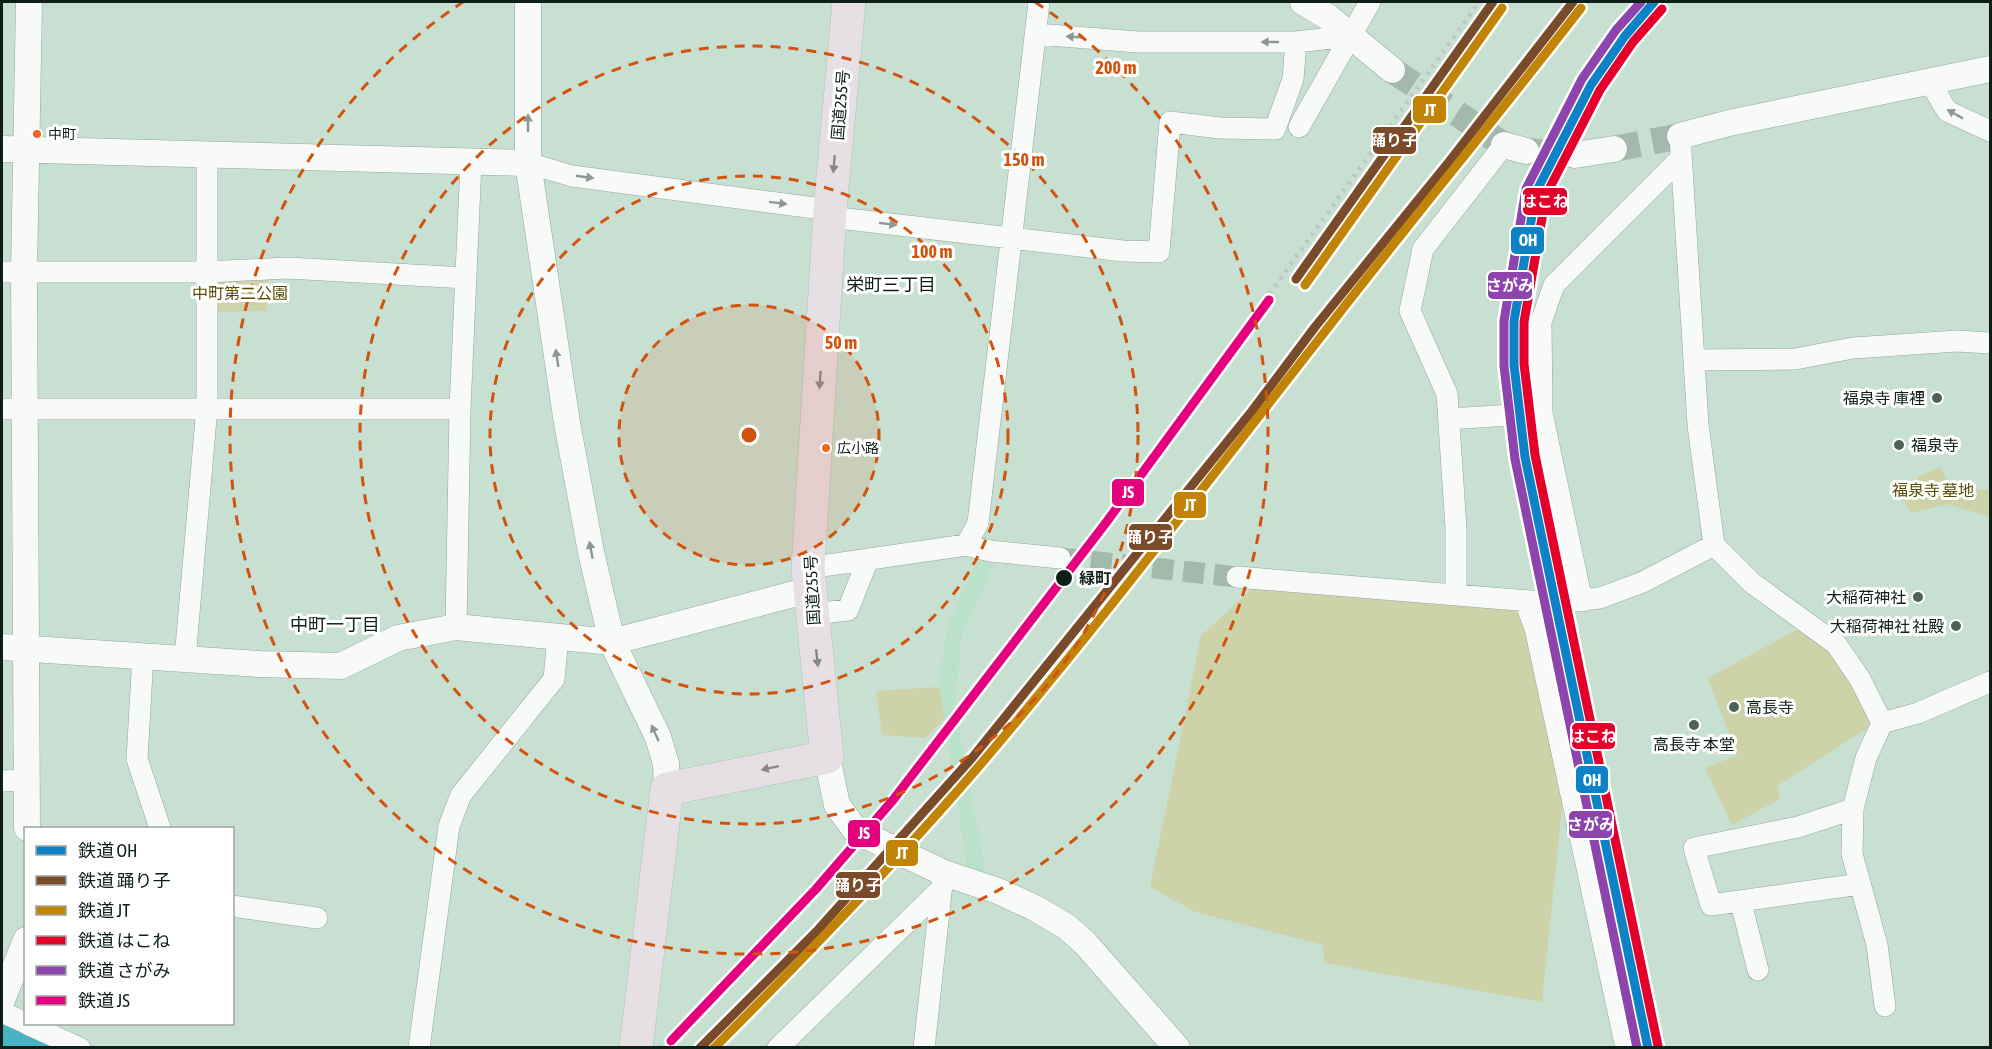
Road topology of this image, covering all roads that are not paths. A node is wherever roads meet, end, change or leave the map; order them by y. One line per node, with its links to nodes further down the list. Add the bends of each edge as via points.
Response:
1 (29, 2): 19 (street)
2 (528, 2): 23 (street, one-way to 2)
3 (849, 2): 24 (highway, 国道255号, one-way to 24)
4 (1039, 2): 7 (street)
5 (1303, 2): 8 (street)
6 (1370, 2): 8 (street)
7 (1036, 34): 9 (street, one-way to 7, via 1138,42); 25 (street)
8 (1349, 36): 9 (street); 11 (street); 13 (street, via 1329,79)
9 (1296, 42): 25 (street, via 1293,80 1275,129 1170,122 1160,252)
10 (1990, 69): 12 (street)
11 (1392, 70)
12 (1931, 84): 14 (street, one-way to 12, via 1947,111); 16 (street, via 1729,123)
13 (1299, 127)
14 (1990, 131)
15 (1515, 148): 35 (street, via 1423,249 1410,311 1447,394)
16 (1680, 148): 30 (street); 34 (street, via 1554,285 1541,322)
17 (2, 149): 19 (street)
18 (1614, 149): 21 (street)
19 (27, 150): 20 (street); 26 (street)
20 (207, 154): 22 (street); 27 (street)
21 (1575, 155)
22 (471, 162): 23 (street); 28 (street)
23 (528, 163): 24 (street, one-way to 24, via 572,176); 47 (street, one-way to 23, via 567,423)
24 (830, 214): 25 (street, one-way to 25); 41 (highway, 国道255号, one-way to 41)
25 (1013, 239): 36 (street, via 978,523)
26 (13, 272): 27 (street); 32 (street)
27 (207, 272): 28 (street, via 288,268); 31 (street)
28 (466, 278): 33 (street)
29 (1990, 343): 30 (street, via 1958,341 1853,348 1795,359)
30 (1694, 360): 37 (street, via 1698,425)
31 (207, 407): 32 (street); 33 (street); 50 (street)
32 (13, 409): 48 (street)
33 (460, 410): 45 (street)
34 (1542, 413): 35 (street); 44 (street)
35 (1449, 419): 42 (street)
36 (966, 545): 38 (street); 39 (street)
37 (1714, 545): 44 (street, via 1643,582); 52 (street, via 1752,583 1836,644 1860,679)
38 (1060, 558)
39 (868, 559): 41 (street); 41 (street, via 848,610)
40 (1237, 577): 42 (street)
41 (810, 591): 47 (street); 53 (highway, 国道255号, one-way to 53)
42 (1456, 593): 43 (street)
43 (1525, 601): 44 (street); 77 (street, via 1535,628)
44 (1582, 601)
45 (456, 627): 46 (street); 50 (street, via 398,638 341,666)
46 (558, 637): 47 (street); 72 (street, via 554,679 461,795 449,826)
47 (612, 642): 55 (street, one-way to 47, via 666,764 658,737)
48 (14, 648): 49 (street); 54 (street)
49 (143, 655): 50 (street); 58 (street, via 137,759)
50 (185, 659)
51 (1990, 682): 52 (street, via 1918,713)
52 (1882, 723): 56 (street, via 1866,758)
53 (827, 757): 55 (highway, one-way to 55); 59 (street, via 837,805 856,831)
54 (14, 781): 57 (street)
55 (667, 789): 73 (highway)
56 (1852, 809): 60 (street, via 1852,854); 61 (street, via 1798,827 1694,848 1711,905)
57 (27, 827)
58 (160, 827)
59 (943, 880): 74 (street); 75 (street); 76 (street, via 998,891 1067,927)
60 (1860, 884): 61 (street); 67 (street, via 1877,945)
61 (1741, 903): 65 (street)
62 (234, 906): 63 (street)
63 (317, 918)
64 (24, 945): 66 (street)
65 (1758, 970)
66 (2, 1000)
67 (1885, 1006)
68 (2, 1012): 69 (street)
69 (24, 1022)
70 (30, 1025): 71 (street)
71 (80, 1047)
72 (419, 1047)
73 (636, 1047)
74 (778, 1047)
75 (924, 1047)
76 (1177, 1047)
77 (1626, 1047)

